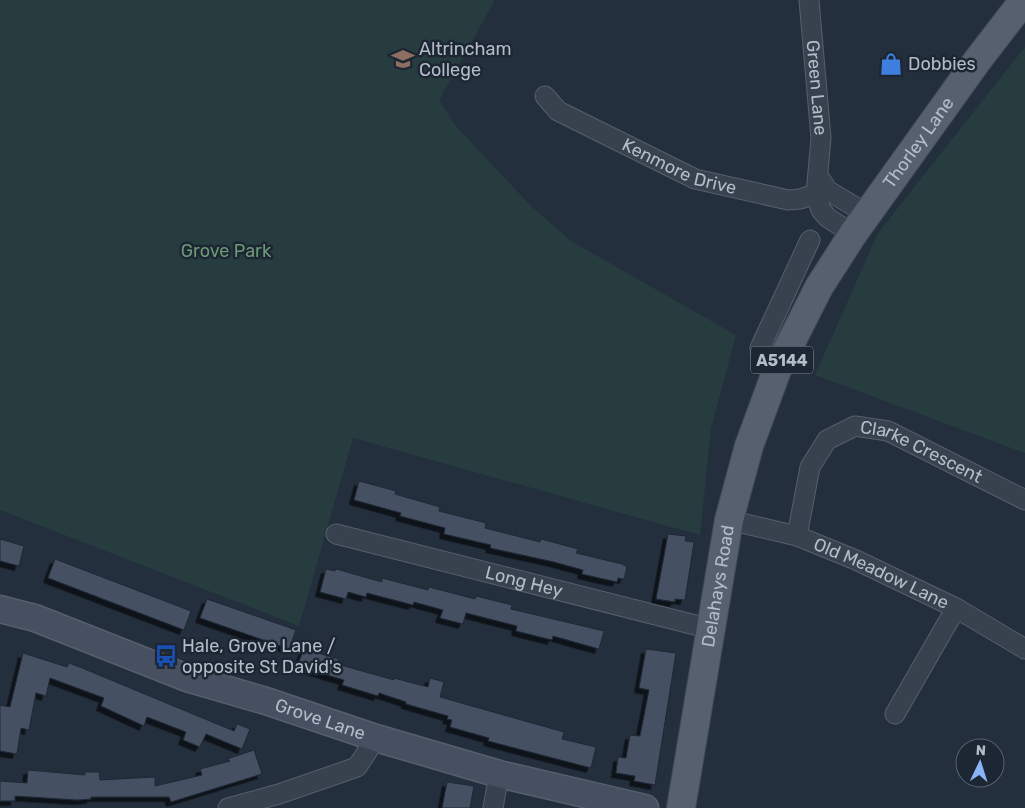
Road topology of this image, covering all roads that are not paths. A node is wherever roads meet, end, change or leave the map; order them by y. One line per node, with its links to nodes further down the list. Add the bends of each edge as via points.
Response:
1 (809, 0): 4 (street, Green Lane, via 821,138)
2 (1024, 0): 5 (main road, Thorley Lane / A5144)
3 (545, 96): 4 (street, Kenmore Drive, via 558,111 695,180 788,200 800,199)
4 (820, 187): 5 (street); 5 (street, Green Lane, via 821,210 828,218)
5 (860, 224): 7 (main road, Delahays Road / A5144, via 819,287)
6 (810, 240): 7 (street, via 760,348 762,359)
7 (777, 370): 9 (main road, Delahays Road / A5144, via 749,446)
8 (1025, 500): 11 (street, Clarke Crescent, via 888,431 855,426 827,440 810,467)
9 (729, 520): 11 (street, Old Meadow Lane); 14 (main road, Delahays Road / A5144)
10 (336, 534): 14 (street, Long Hey)
11 (796, 536): 12 (street, Old Meadow Lane, via 856,560)
12 (956, 608): 15 (street, Old Meadow Lane); 16 (street)
13 (0, 609): 17 (street, Grove Lane, via 35,618 187,678)
14 (711, 629): 23 (main road, Delahays Road / A5144)
15 (1025, 649)
16 (895, 714)
17 (376, 738): 18 (street, Grove Lane); 19 (street, via 357,767)
18 (499, 774): 21 (street); 22 (street, Grove Lane)
19 (279, 801): 20 (street)
20 (228, 808)
21 (493, 808)
22 (645, 808)
23 (681, 808)

